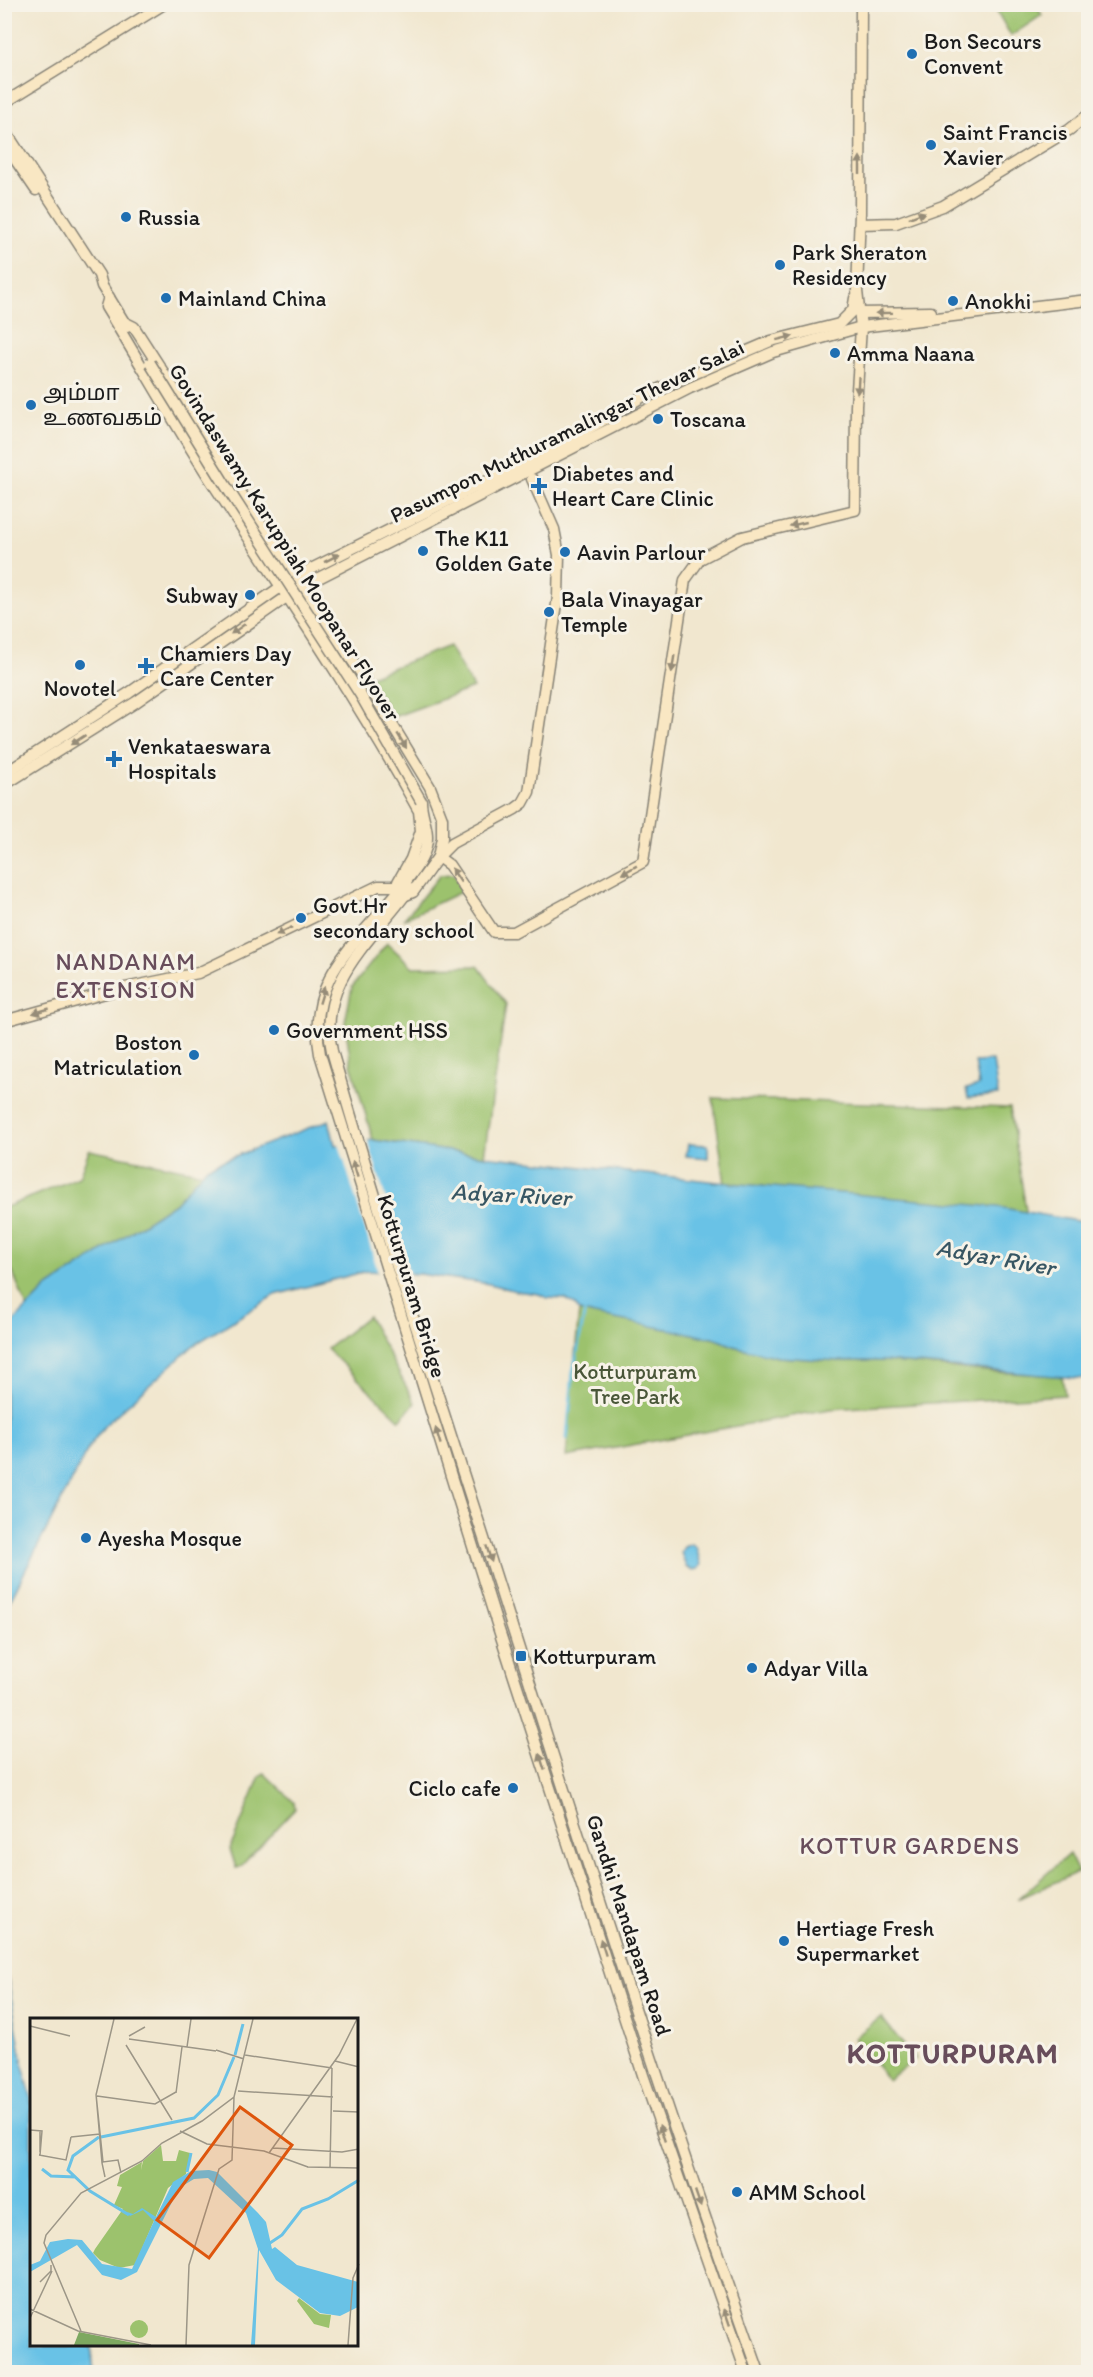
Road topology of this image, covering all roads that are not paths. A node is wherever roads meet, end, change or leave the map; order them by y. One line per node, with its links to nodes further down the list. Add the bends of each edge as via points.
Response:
1 (164, 4): 3 (main road)
2 (861, 4): 7 (main road, one-way to 2)
3 (4, 103)
4 (1089, 115): 7 (main road, one-way to 4, via 896,223 943,206)
5 (4, 129): 8 (main road, via 99,275)
6 (4, 143): 8 (main road, via 94,280)
7 (860, 224): 9 (main road)
8 (102, 286): 12 (main road, Govindaswamy Karuppiah Moopanar Flyover)
9 (856, 291): 13 (main road); 16 (main road, Pasumpon Muthuramalingar Thevar Salai, one-way to 9, via 647,394 684,377 771,341 839,324 853,310)
10 (1089, 294): 13 (main road, one-way to 13, via 944,312)
11 (1089, 300): 15 (main road, Pasumpon Muthuramalingar Thevar Salai)
12 (111, 301): 14 (main road, Govindaswamy Karuppiah Moopanar Flyover); 20 (main road, via 106,307 123,336)
13 (860, 313): 15 (main road)
14 (124, 322): 19 (main road, via 134,327); 25 (main road, Govindaswamy Karuppiah Moopanar Flyover, bridge, via 360,694 422,801 427,842 420,868)
15 (861, 327): 17 (main road, Pasumpon Muthuramalingar Thevar Salai, via 773,352 690,388); 24 (main road, one-way to 24, via 855,510 742,537 700,559 685,580 643,862 514,932 494,932 453,870)
16 (572, 439): 17 (main road); 19 (main road, Pasumpon Muthuramalingar Thevar Salai, one-way to 16)
17 (586, 441): 19 (main road, Pasumpon Muthuramalingar Thevar Salai)
18 (532, 479): 24 (main road, via 554,529 559,555 558,597 528,792 515,809 452,843)
19 (298, 582): 20 (main road, Pasumpon Muthuramalingar Thevar Salai); 21 (main road); 24 (main road, one-way to 24, via 362,674 430,786 442,818)
20 (279, 584): 21 (main road); 22 (main road, Pasumpon Muthuramalingar Thevar Salai, via 129,693)
21 (288, 598): 23 (main road, one-way to 23, via 136,702); 25 (main road, via 346,686 419,811 421,831)
22 (4, 774)
23 (4, 785)
24 (438, 857): 25 (main road, via 413,892)
25 (398, 892): 26 (main road, one-way to 26, via 378,886 198,974 120,989); 27 (main road, Kotturpuram Bridge, via 333,998 330,1038); 28 (main road, Kotturpuram Bridge, one-way to 25, via 317,1039 321,997 331,973)
26 (4, 1021)
27 (466, 1488): 30 (main road, Gandhi Mandapam Road, one-way to 30, via 670,2114)
28 (455, 1491): 29 (main road, Gandhi Mandapam Road, one-way to 28, via 643,2075)
29 (746, 2373)
30 (759, 2373)

